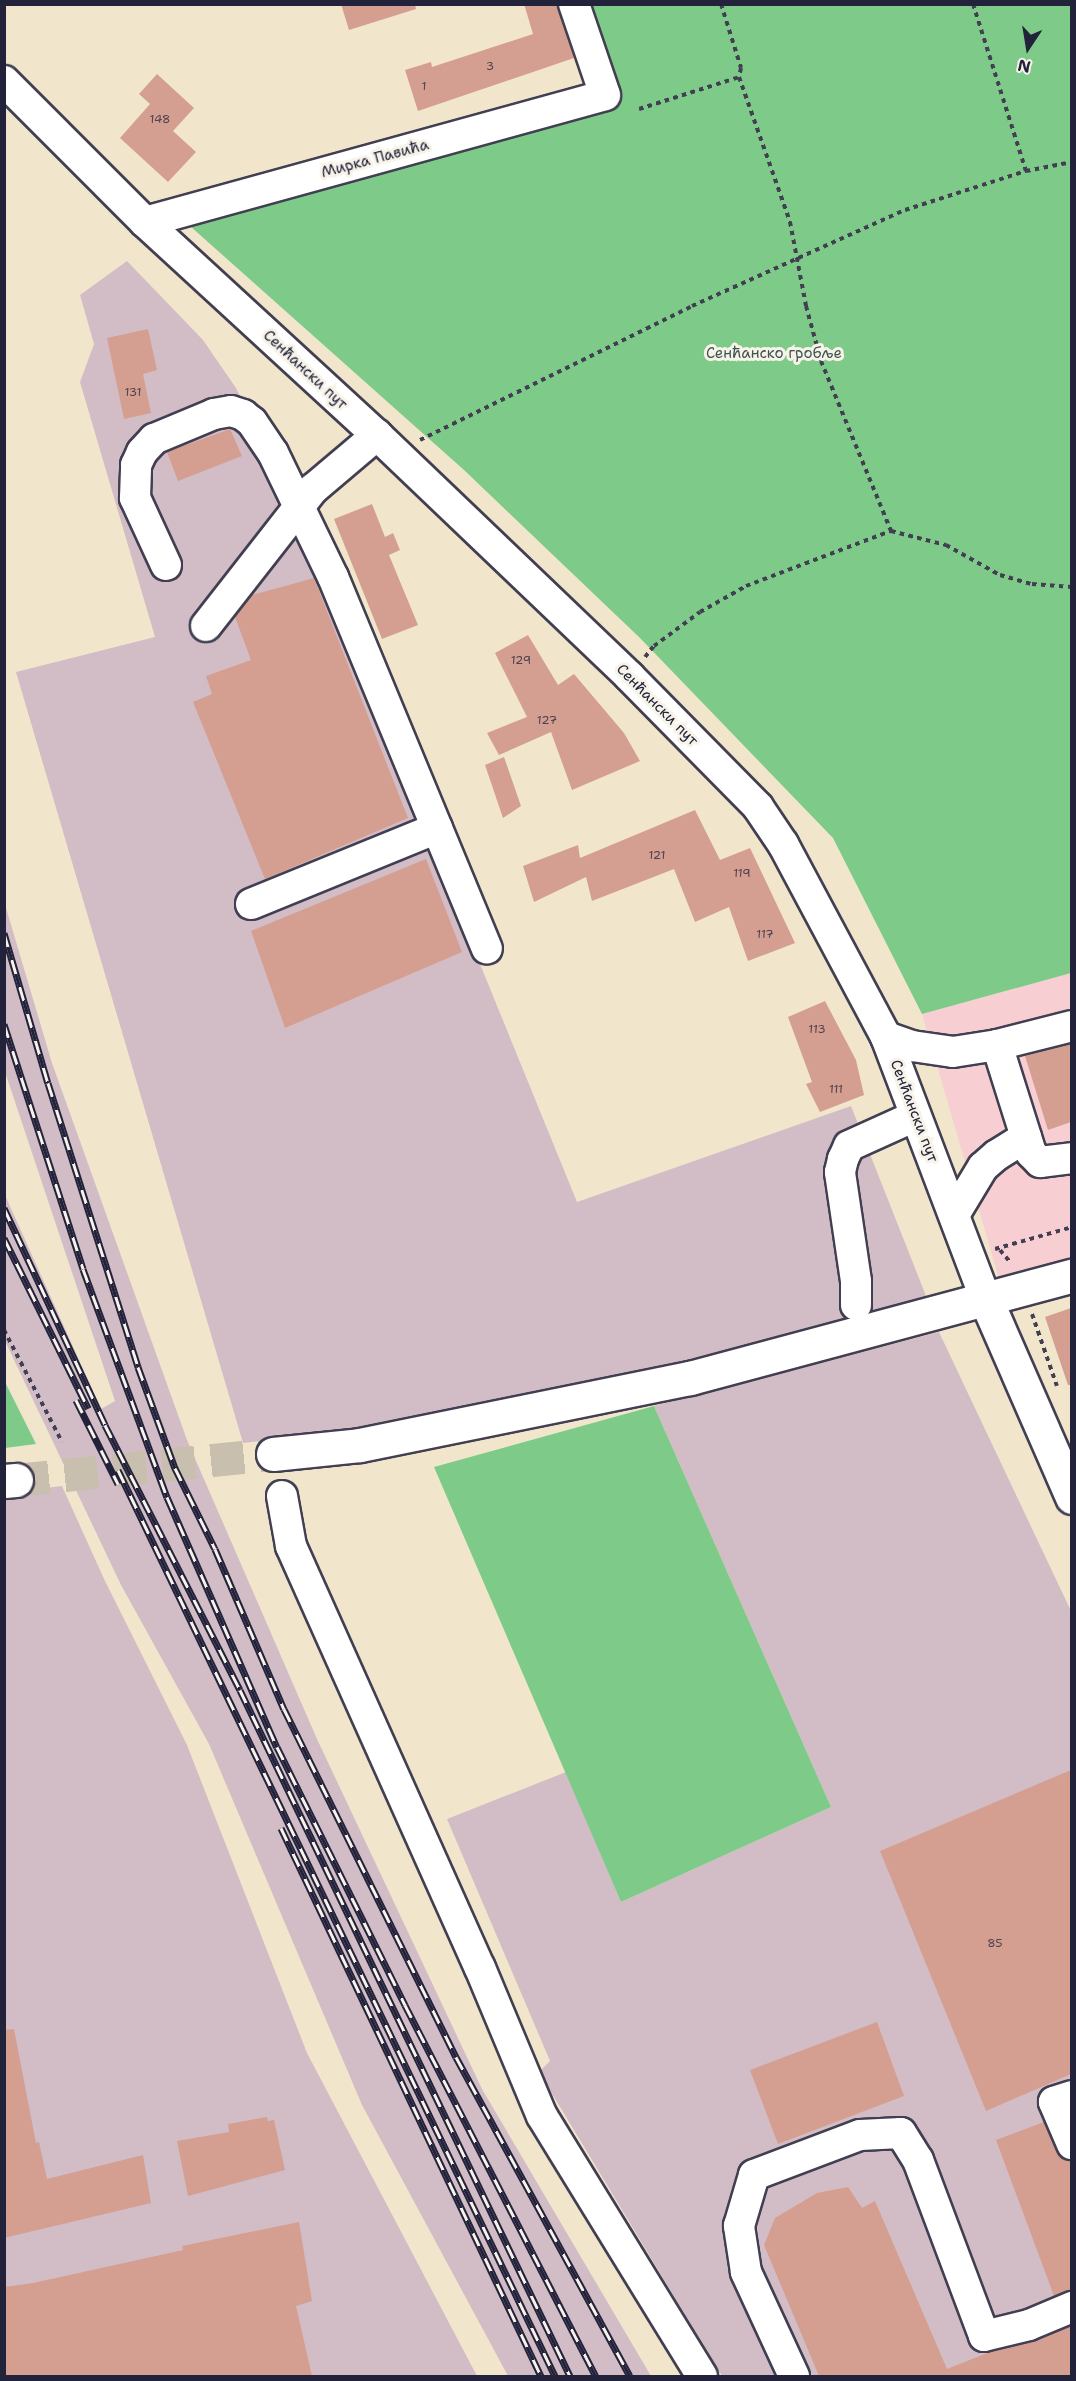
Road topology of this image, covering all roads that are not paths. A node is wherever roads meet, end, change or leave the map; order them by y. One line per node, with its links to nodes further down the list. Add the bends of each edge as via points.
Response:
1 (574, 4): 3 (street, Мирка Павића, via 605,95)
2 (6, 77): 3 (street, Сенћански пут)
3 (145, 222): 4 (street, Сенћански пут)
4 (386, 444): 5 (street, via 314,489); 12 (street, Сенћански пут, via 629,676 758,807 783,844)
5 (298, 506): 6 (street, via 273,453 243,415 231,411 214,414 154,439 135,465 133,483 135,498); 7 (street); 8 (street, via 333,577)
6 (166, 565)
7 (206, 626)
8 (437, 828): 9 (street); 10 (street)
9 (251, 904)
10 (487, 948)
11 (1071, 1026): 13 (street)
12 (886, 1037): 13 (street, via 940,1052); 14 (street, Сенћански пут)
13 (997, 1046): 15 (street)
14 (915, 1116): 17 (street, Сенћански пут); 20 (street, via 849,1146 843,1159 840,1173)
15 (1026, 1137): 16 (street, via 1031,1153 1040,1162); 17 (street, via 983,1167)
16 (1071, 1158)
17 (954, 1215): 19 (street, Сенћански пут)
18 (1071, 1276): 19 (main road)
19 (986, 1300): 21 (main road, via 690,1378 360,1445); 23 (main road, Сенћански пут)
20 (856, 1305)
21 (273, 1454)
22 (282, 1496): 27 (street, via 291,1546 542,2116)
23 (1071, 1497)
24 (1071, 2096): 25 (street, via 1054,2102)
25 (1071, 2144)
26 (1071, 2307): 28 (street, via 1029,2325 984,2336 918,2160 901,2133 861,2135 754,2175 739,2226 746,2272)
27 (702, 2376)
28 (794, 2376)

